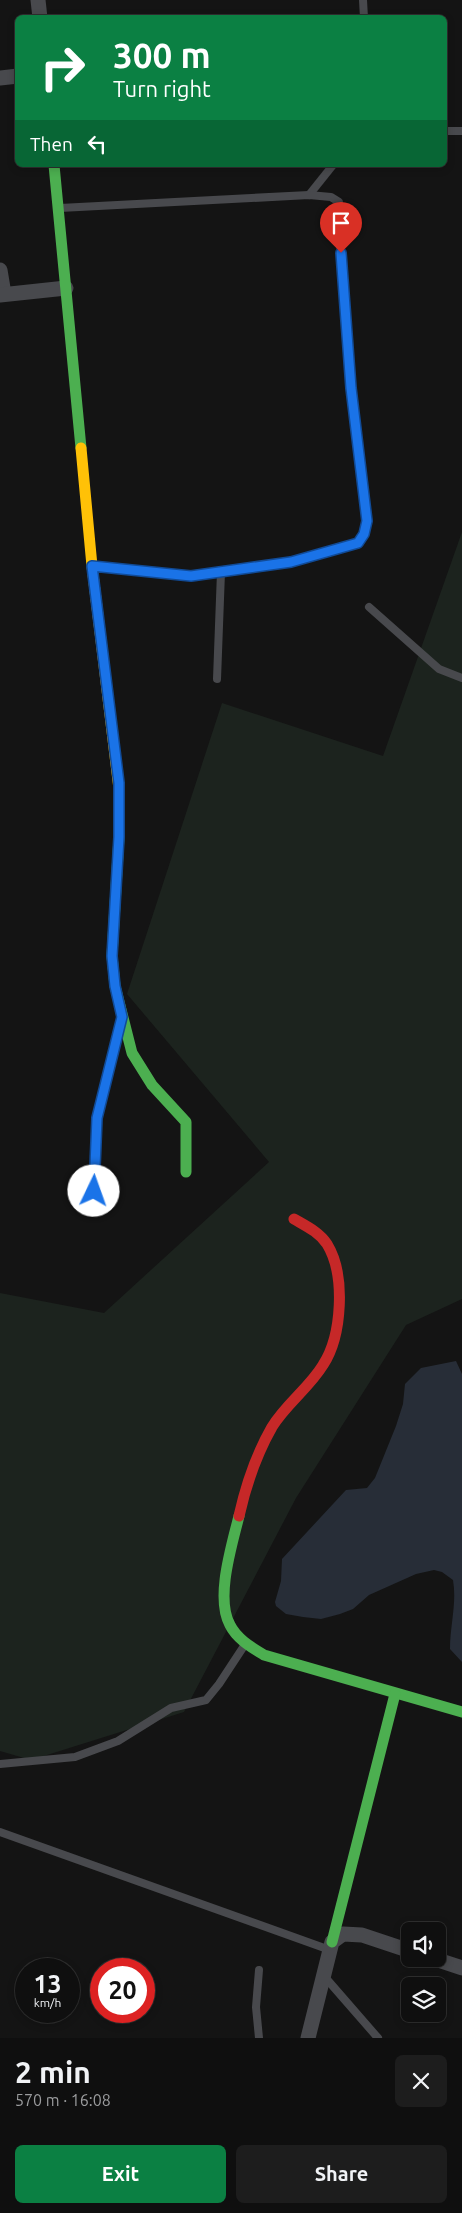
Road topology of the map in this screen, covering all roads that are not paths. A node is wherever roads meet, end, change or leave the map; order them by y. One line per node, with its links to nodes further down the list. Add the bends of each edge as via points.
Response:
1 (38, 0): 3 (street)
2 (363, 0): 4 (lane)
3 (40, 15)
4 (364, 15)
5 (15, 76): 6 (street)
6 (0, 78)
7 (447, 131): 8 (lane)
8 (462, 132)
9 (54, 167): 12 (street)
10 (331, 167): 11 (lane)
11 (309, 195): 12 (lane); 17 (lane, via 331,197 339,202 350,378 367,521 364,534 358,543 291,562)
12 (58, 208): 14 (street)
13 (0, 270): 15 (street)
14 (66, 288): 15 (street); 16 (street)
15 (2, 295)
16 (92, 566): 17 (lane, via 191,576); 21 (street, via 119,783 112,956)
17 (221, 572): 20 (lane)
18 (369, 607): 19 (lane, via 439,669)
19 (462, 678)
20 (217, 680)
21 (122, 1017): 22 (street, via 132,1052 152,1085 186,1122); 23 (lane, via 97,1118)
22 (186, 1172)
23 (94, 1191)
24 (294, 1219): 25 (street, via 321,1236 334,1258 338,1279 337,1322 332,1348 317,1374 273,1426 255,1463 239,1511 223,1596 225,1613 233,1632)
25 (245, 1644): 26 (street, via 264,1655); 28 (lane, via 206,1700 171,1708 118,1741 74,1757)
26 (395, 1694): 27 (street); 30 (street)
27 (462, 1712)
28 (0, 1764)
29 (0, 1832): 30 (lane)
30 (331, 1946): 31 (street, via 343,1934 362,1935); 35 (street)
31 (401, 1948)
32 (446, 1963): 33 (street)
33 (462, 1968)
34 (259, 1970): 36 (lane, via 256,2007)
35 (324, 1976): 37 (street); 38 (lane)
36 (259, 2038)
37 (308, 2038)
38 (378, 2038)

